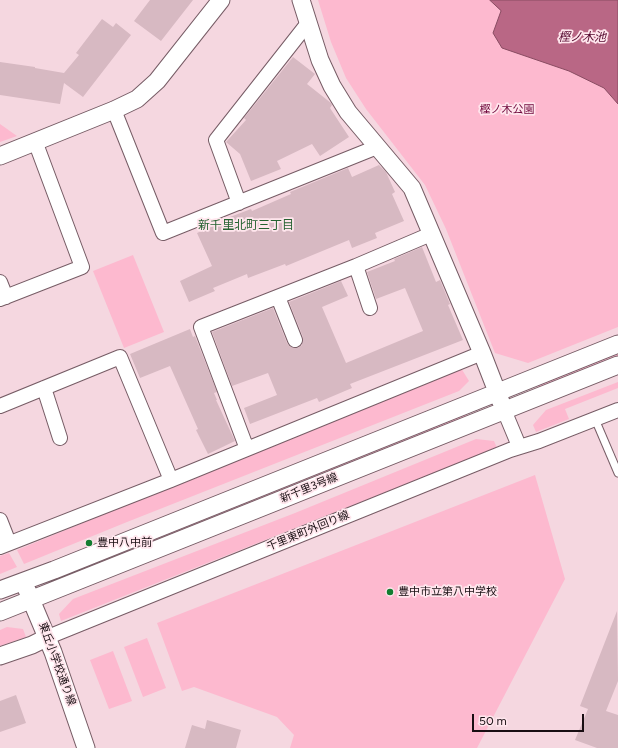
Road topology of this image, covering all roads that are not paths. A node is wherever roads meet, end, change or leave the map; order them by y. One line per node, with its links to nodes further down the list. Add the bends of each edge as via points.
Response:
1 (221, 0): 4 (street, via 157,81 137,99)
2 (301, 0): 3 (street)
3 (308, 23): 6 (street, via 332,86 348,112); 8 (street, via 216,140)
4 (114, 110): 5 (street); 8 (street, via 163,234)
5 (35, 141): 7 (street); 13 (street, via 82,267)
6 (377, 147): 8 (street); 9 (street, via 412,188)
7 (0, 156)
8 (239, 203)
9 (431, 234): 10 (street); 17 (street)
10 (356, 266): 12 (street); 14 (street)
11 (0, 282): 13 (street)
12 (278, 297): 15 (street); 27 (street, via 201,327)
13 (3, 298)
14 (370, 308)
15 (295, 340)
16 (618, 344): 20 (street, 新千里3号線)
17 (482, 353): 20 (street); 27 (street)
18 (618, 365): 22 (street, 新千里3号線)
19 (44, 388): 21 (street); 25 (street); 29 (street, via 120,357)
20 (497, 392): 22 (street); 32 (street, 新千里3号線)
21 (0, 406)
22 (504, 410): 26 (street); 34 (street, 新千里3号線)
23 (618, 410): 24 (street, 千里東町外回り線)
24 (595, 419): 26 (street, 千里東町外回り線); 28 (lane)
25 (60, 438)
26 (519, 446): 36 (street, 千里東町外回り線)
27 (247, 449): 29 (street)
28 (618, 473)
29 (171, 480): 31 (street)
30 (0, 520): 31 (street)
31 (5, 545)
32 (24, 582): 33 (street, 新千里3号線); 34 (street, 東丘小学校通り線)
33 (0, 590)
34 (31, 599): 35 (street, 新千里3号線); 36 (street, 東丘小学校通り線)
35 (0, 612)
36 (48, 637): 37 (street, 千里東町外回り線); 38 (street, 東丘小学校通り線)
37 (0, 656)
38 (86, 748)

